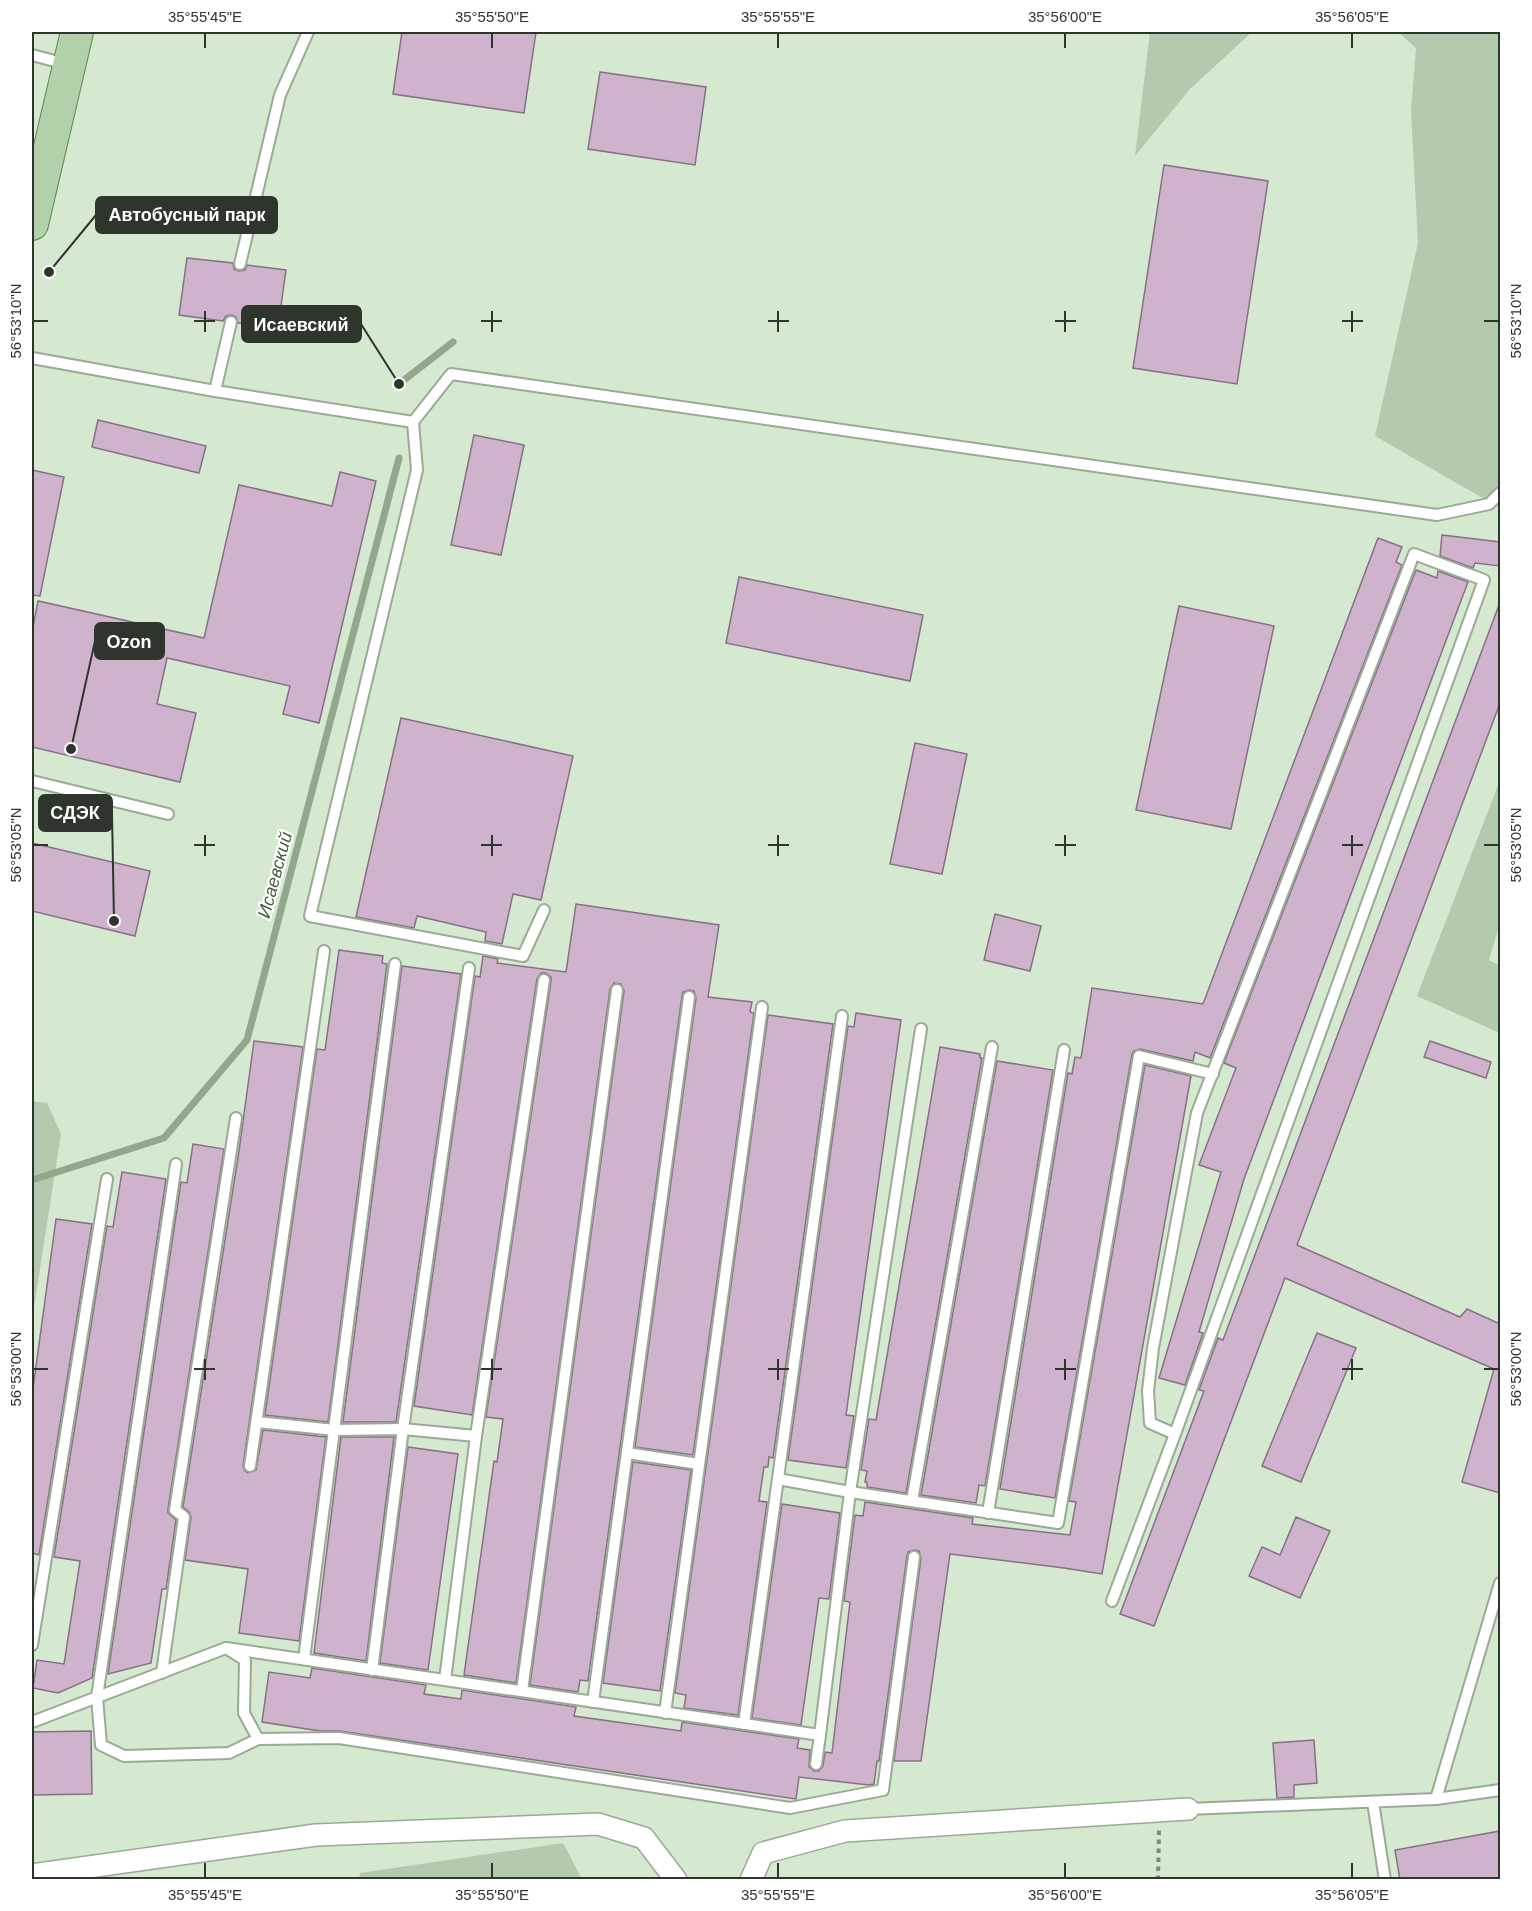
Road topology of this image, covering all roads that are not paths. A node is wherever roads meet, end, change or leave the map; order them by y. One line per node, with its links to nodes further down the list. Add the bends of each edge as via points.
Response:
1 (77, 32): 4 (main road)
2 (308, 32): 6 (lane, via 280,94)
3 (32, 55): 4 (lane)
4 (69, 65): 5 (main road)
5 (32, 224)
6 (240, 264)
7 (231, 322): 9 (lane)
8 (32, 357): 9 (lane)
9 (215, 391): 10 (lane)
10 (413, 422): 11 (lane, via 451,374 1437,514 1489,504); 14 (lane, via 417,470 310,916 523,956)
11 (1500, 493)
12 (32, 781): 13 (lane)
13 (168, 814)
14 (544, 910)
15 (324, 951): 30 (lane)
16 (395, 964): 32 (lane)
17 (469, 968): 31 (lane)
18 (544, 980): 34 (lane)
19 (617, 990): 51 (lane)
20 (689, 997): 35 (lane)
21 (762, 1006): 36 (lane)
22 (842, 1016): 38 (lane)
23 (921, 1029): 39 (lane)
24 (992, 1047): 40 (lane)
25 (1064, 1050): 41 (lane)
26 (1213, 1074): 33 (lane, via 1197,1113 1148,1391 1150,1423); 33 (lane, via 1414,554 1484,580); 41 (lane, via 1139,1056 1059,1524)
27 (236, 1118): 49 (lane, via 175,1510 183,1517)
28 (176, 1164): 52 (lane)
29 (107, 1179): 45 (lane)
30 (257, 1422): 32 (lane); 37 (lane)
31 (403, 1429): 32 (lane); 34 (lane); 48 (lane)
32 (335, 1430): 47 (lane)
33 (1175, 1434): 44 (lane)
34 (476, 1436): 50 (lane)
35 (627, 1453): 36 (lane); 53 (lane)
36 (699, 1464): 54 (lane)
37 (250, 1466)
38 (778, 1479): 39 (lane); 56 (lane)
39 (850, 1492): 40 (lane); 57 (lane)
40 (912, 1501): 41 (lane)
41 (988, 1513)
42 (914, 1557): 58 (lane, via 883,1790 790,1808 339,1738)
43 (1500, 1583): 61 (lane)
44 (1112, 1601)
45 (32, 1645)
46 (226, 1648): 47 (lane); 49 (lane); 58 (lane, via 245,1660 244,1713)
47 (304, 1659): 48 (lane)
48 (372, 1670): 50 (lane)
49 (162, 1672): 52 (lane)
50 (445, 1680): 51 (lane)
51 (522, 1691): 53 (lane)
52 (97, 1697): 55 (lane); 58 (lane, via 101,1745 124,1756 229,1753)
53 (593, 1702): 54 (lane)
54 (665, 1713): 56 (lane)
55 (32, 1722)
56 (744, 1724): 57 (lane)
57 (820, 1735): 59 (lane)
58 (258, 1739)
59 (816, 1764)
60 (1500, 1790): 61 (lane)
61 (1436, 1798): 62 (lane)
62 (1373, 1802): 63 (lane); 67 (lane)
63 (1188, 1809): 66 (street, via 845,1831 763,1853)
64 (32, 1875): 65 (street, via 316,1835 598,1824 644,1838)
65 (676, 1880)
66 (751, 1880)
67 (1385, 1880)

